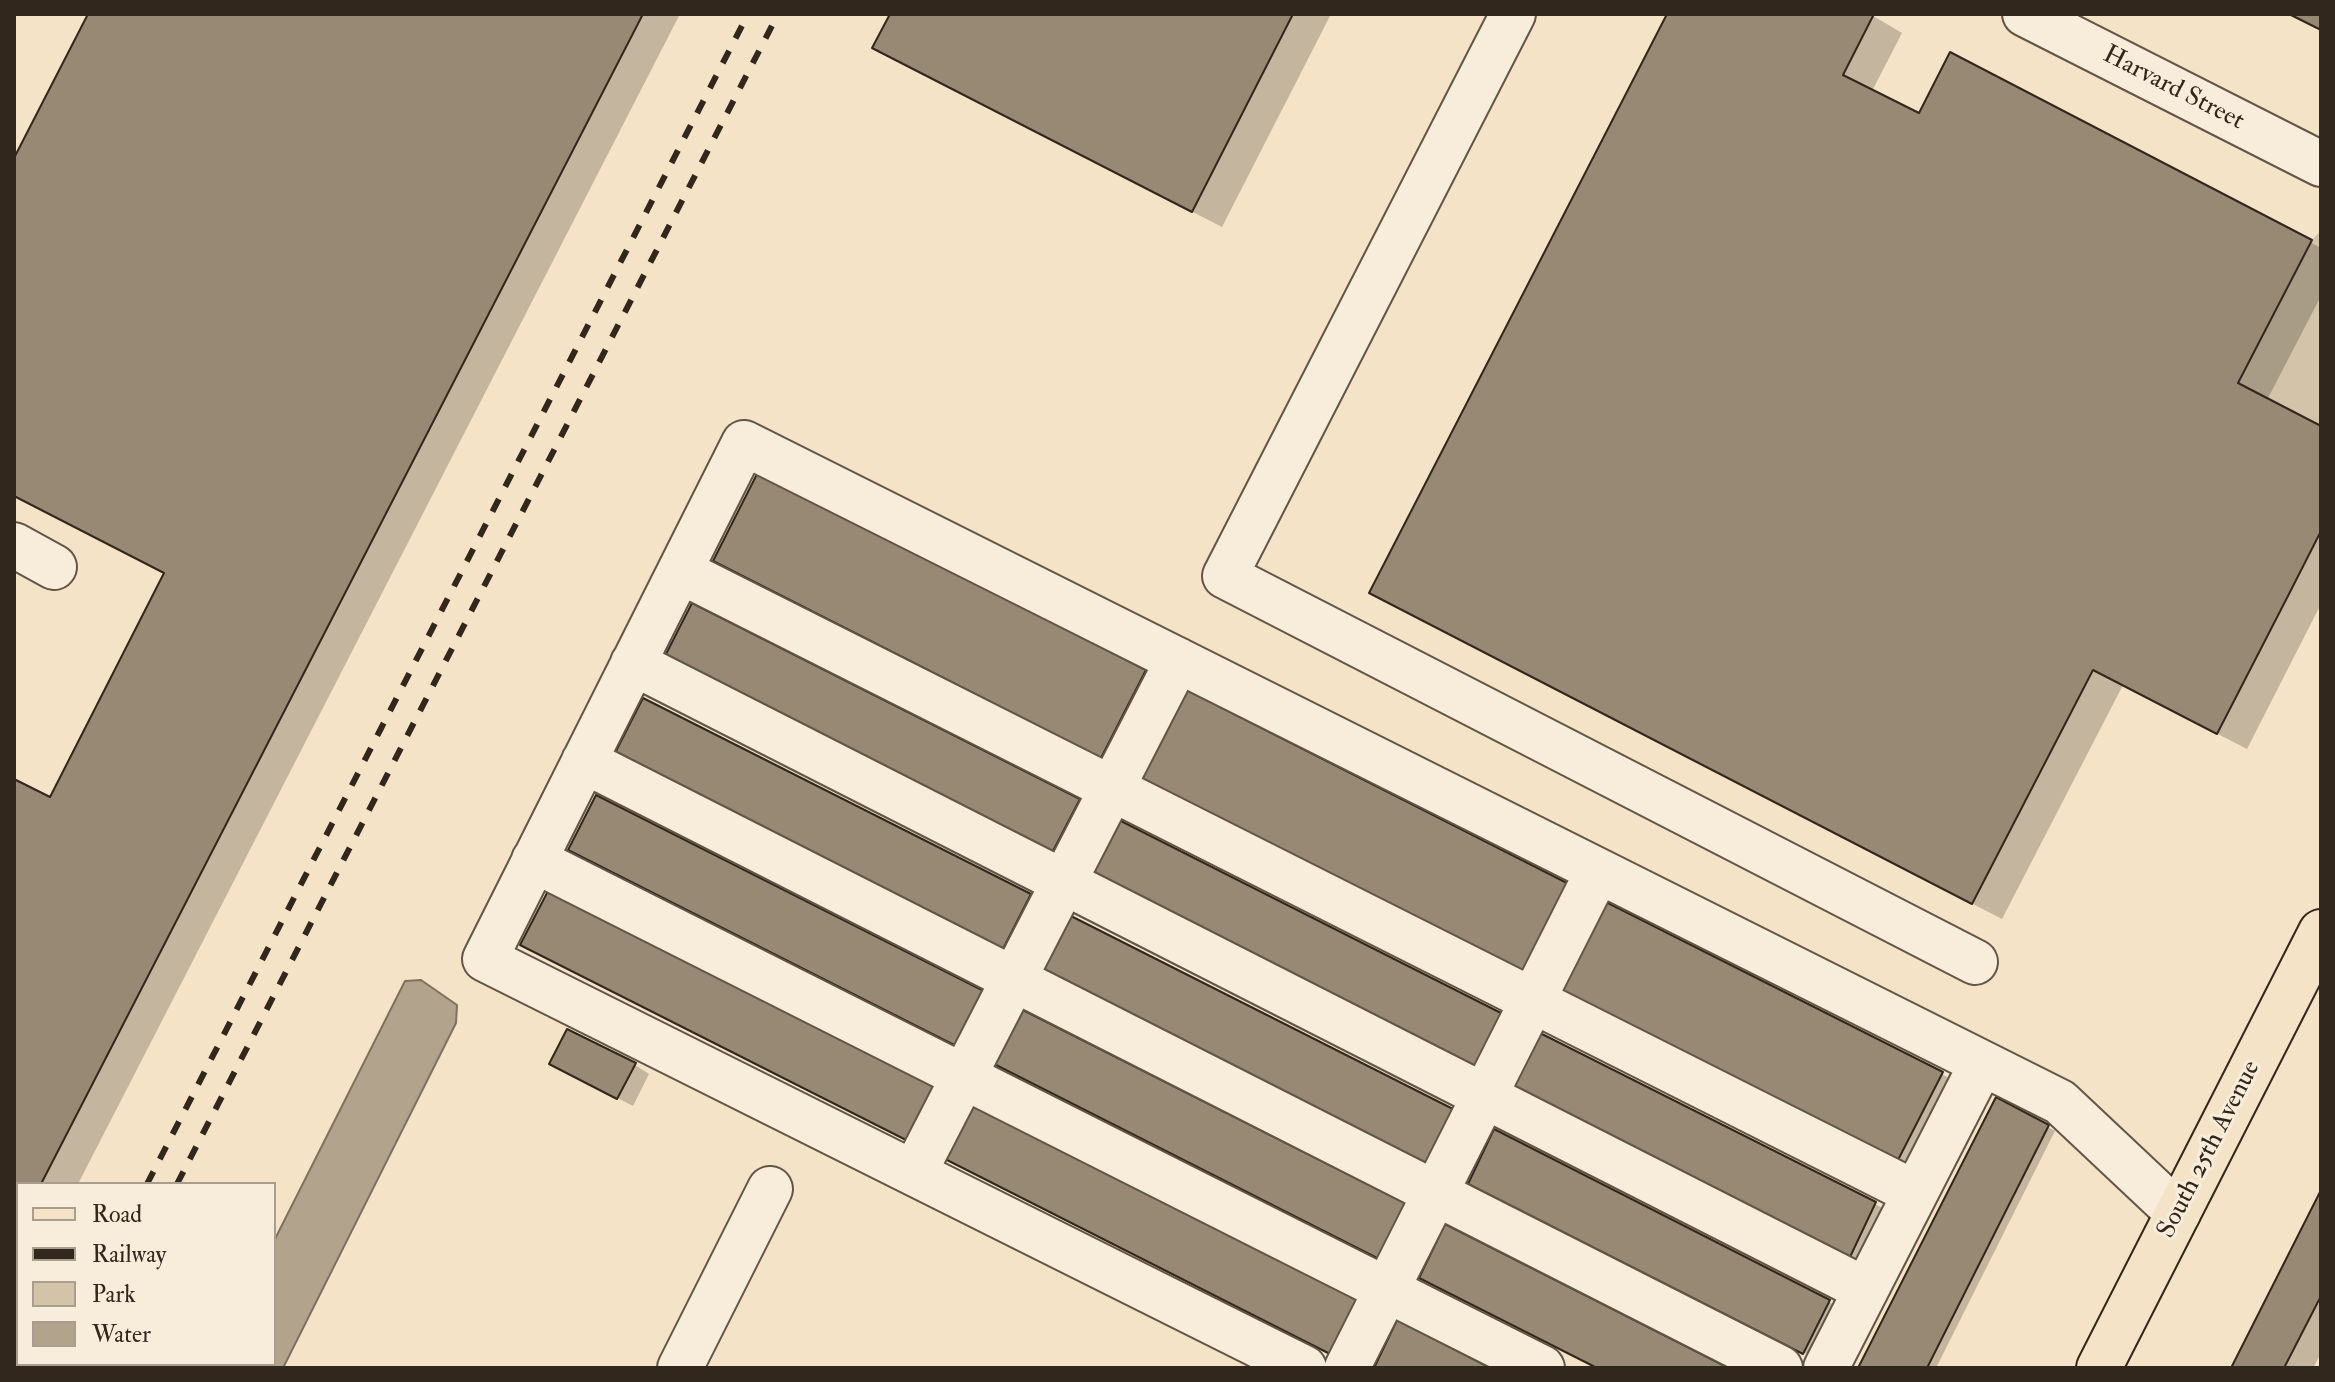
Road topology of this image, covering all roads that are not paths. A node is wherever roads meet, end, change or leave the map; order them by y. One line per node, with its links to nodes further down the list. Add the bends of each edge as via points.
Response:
1 (1513, 14): 15 (lane, via 1225,576)
2 (2025, 14): 3 (lane, Harvard Street)
3 (2321, 164)
4 (14, 545): 5 (lane)
5 (54, 567)
6 (680, 571): 7 (lane, via 744,443); 8 (lane); 10 (lane)
7 (1178, 660): 10 (lane); 12 (lane)
8 (633, 663): 9 (lane); 13 (lane)
9 (584, 761): 11 (lane); 16 (lane)
10 (1112, 789): 13 (lane); 17 (lane)
11 (534, 860): 19 (lane); 21 (lane, via 485,959)
12 (1598, 871): 17 (lane); 18 (lane)
13 (1064, 882): 16 (lane); 20 (lane)
14 (2321, 932): 25 (main road, South 25th Avenue)
15 (1975, 962)
16 (1014, 979): 19 (lane); 23 (lane)
17 (1533, 1001): 20 (lane); 24 (lane)
18 (1982, 1063): 24 (lane); 25 (lane, via 2060,1102)
19 (963, 1077): 21 (lane); 26 (lane)
20 (1485, 1096): 23 (lane); 27 (lane)
21 (914, 1173): 29 (lane)
22 (770, 1189): 28 (lane)
23 (1436, 1193): 26 (lane); 32 (lane)
24 (1915, 1193): 27 (lane)
25 (2178, 1213): 34 (main road, South 25th Avenue)
26 (1387, 1290): 30 (lane); 31 (lane)
27 (1866, 1290): 33 (lane)
28 (680, 1368)
29 (1304, 1368)
30 (1347, 1368)
31 (1542, 1368)
32 (1780, 1368)
33 (1826, 1368)
34 (2099, 1368)

